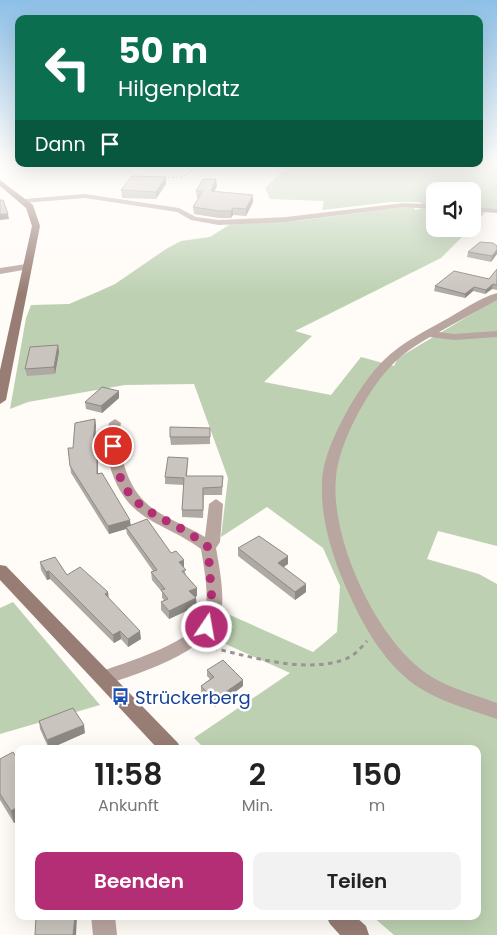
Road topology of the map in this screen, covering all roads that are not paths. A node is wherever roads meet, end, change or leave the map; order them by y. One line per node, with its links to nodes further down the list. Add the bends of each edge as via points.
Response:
1 (29, 207): 6 (main road, via 36,226)
2 (156, 207): 3 (street, via 179,210 195,220 219,222 278,220)
3 (390, 207)
4 (481, 210): 5 (street)
5 (497, 211)
6 (26, 267): 7 (street); 11 (main road)
7 (0, 271)
8 (497, 296): 9 (street)
9 (431, 334): 10 (street, via 454,337); 17 (street, via 396,356 368,390 343,434 329,476 329,494 338,542 355,590 395,657 427,684)
10 (497, 334)
11 (0, 400)
12 (115, 423): 14 (street, via 112,434 115,459 129,495 150,514)
13 (216, 504): 14 (street, via 212,542)
14 (208, 547): 16 (street, via 213,616 207,627 188,642)
15 (0, 570): 16 (main road)
16 (104, 678): 18 (main road)
17 (497, 711)
18 (167, 745)
19 (103, 920): 21 (street)
20 (342, 920): 22 (main road)
21 (105, 935)
22 (356, 935)

